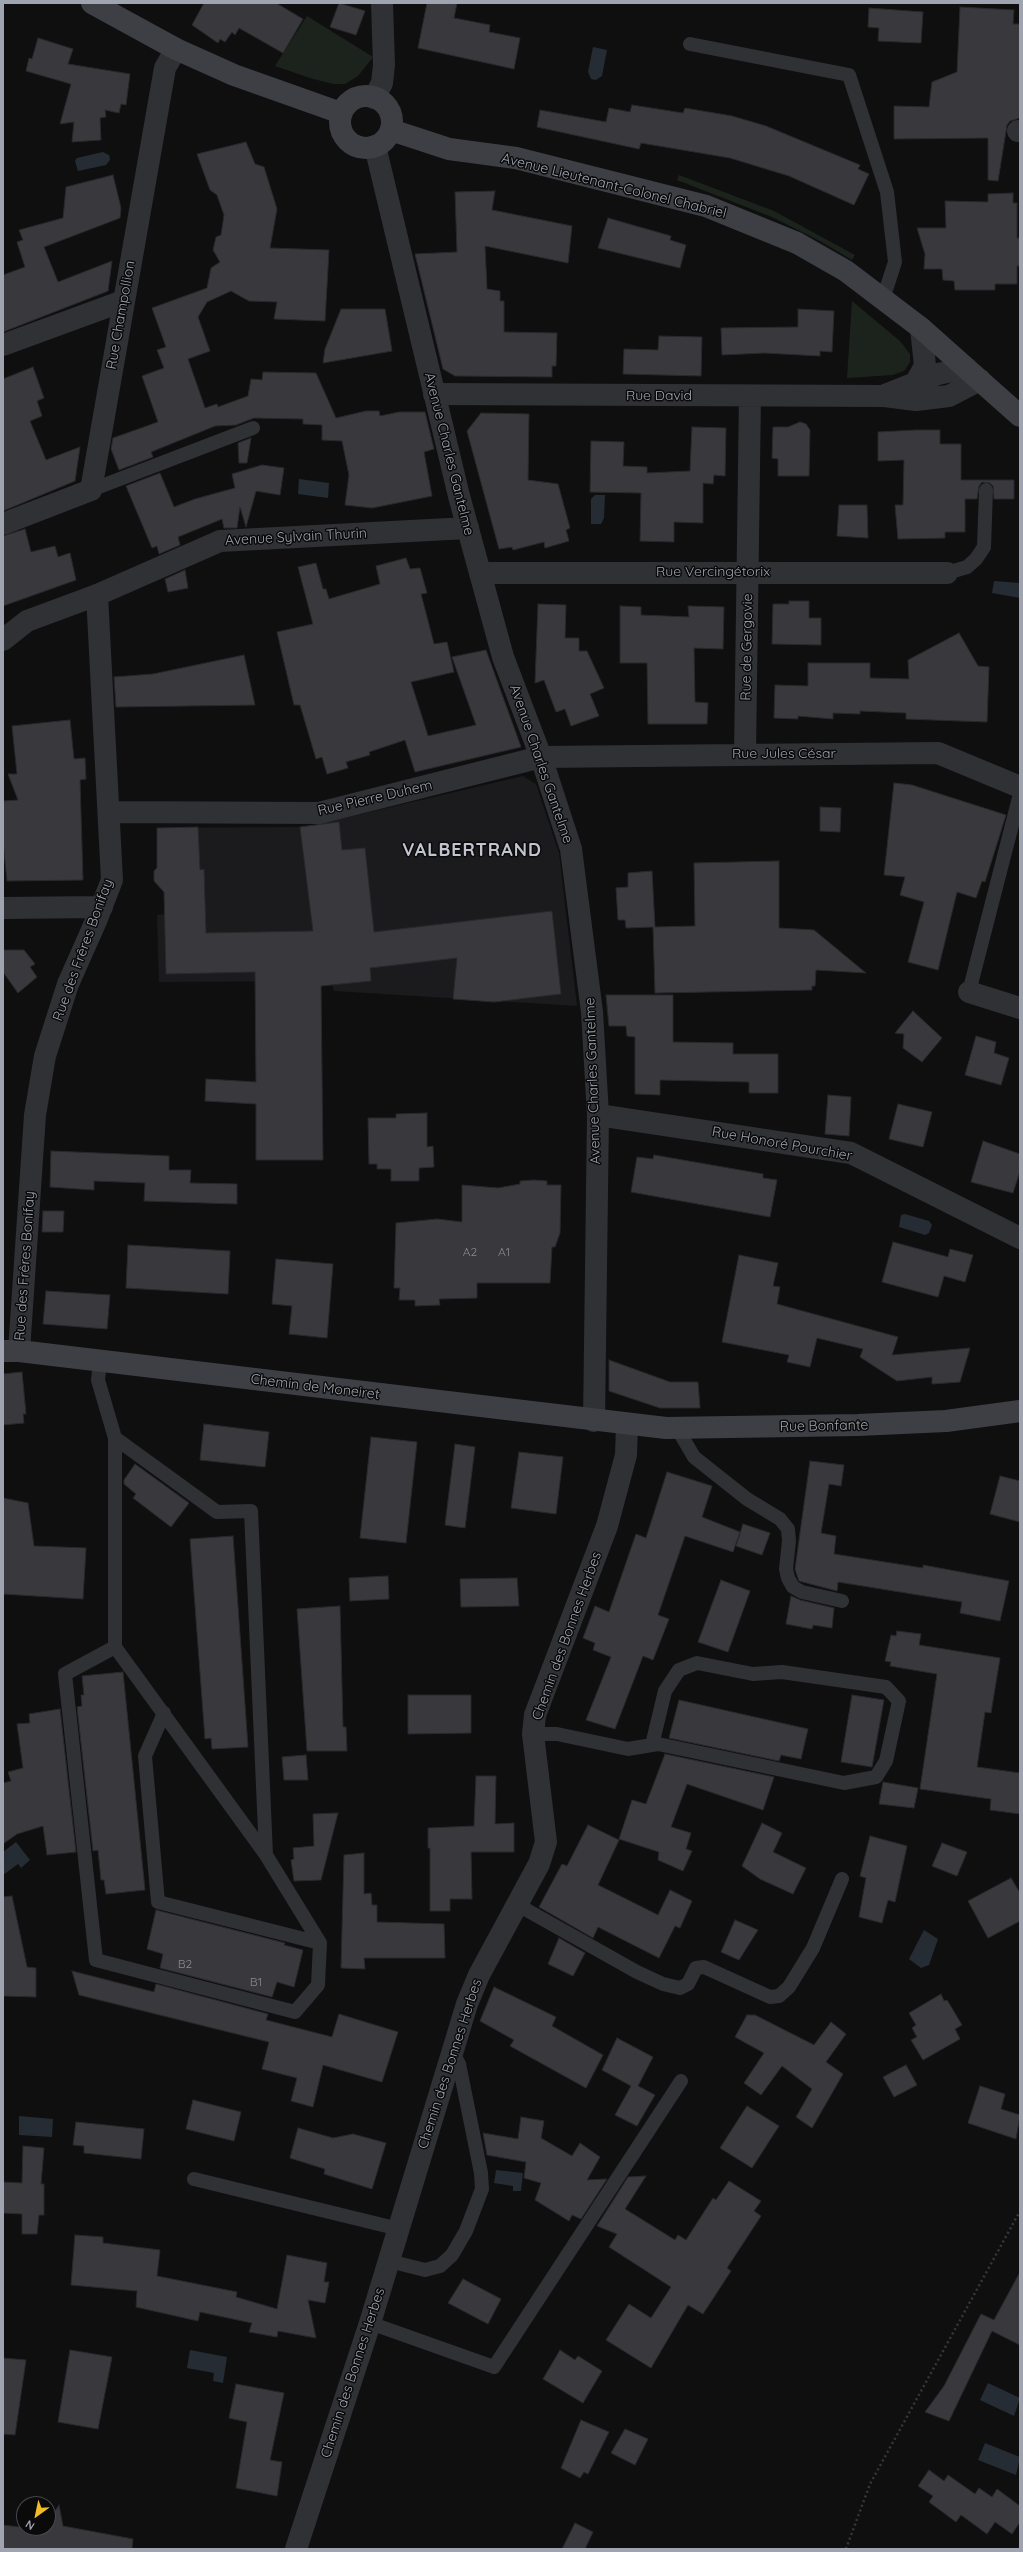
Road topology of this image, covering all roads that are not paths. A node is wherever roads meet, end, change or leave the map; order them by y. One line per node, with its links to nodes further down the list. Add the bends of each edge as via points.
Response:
1 (92, 3): 4 (main road)
2 (382, 3): 5 (street, via 384,65 382,83)
3 (690, 44): 9 (lane, via 849,75 887,192 896,262)
4 (176, 49): 6 (main road, via 234,75); 10 (street, Rue Champollion, via 165,68)
5 (374, 98): 6 (main road, via 366,96 351,100); 7 (main road, via 382,101 389,111)
6 (341, 113): 8 (main road, via 342,132 347,140 355,146)
7 (391, 130): 8 (main road, via 382,143); 9 (main road, Avenue Lieutenant-Colonel Chabriel, via 449,149 516,158 706,206 797,243 846,271)
8 (375, 146): 15 (street, Avenue Charles Gantelme)
9 (882, 299): 11 (main road, Avenue Lieutenant-Colonel Chabriel)
10 (123, 301): 12 (street); 20 (street, Rue Champollion)
11 (921, 328): 13 (main road, Avenue Lieutenant-Colonel Chabriel); 14 (street, via 925,366)
12 (3, 345)
13 (973, 374): 14 (street, Rue David); 17 (street, Rue David, via 949,396 916,400); 18 (main road)
14 (916, 382): 17 (street, Rue David)
15 (434, 394): 16 (street, Rue David); 23 (street, Avenue Charles Gantelme)
16 (750, 396): 17 (street, Rue David); 24 (street, Rue de Gergovie)
17 (884, 396)
18 (1020, 416)
19 (252, 428): 20 (lane)
20 (91, 490): 22 (street)
21 (986, 490): 26 (lane, via 984,547 967,567)
22 (3, 524)
23 (468, 528): 25 (street, Avenue Charles Gantelme); 27 (street, Avenue Sylvain Thurin, via 220,541)
24 (748, 572): 25 (street, Rue Vercingétorix); 26 (street, Rue Vercingétorix); 29 (street, Rue de Gergovie)
25 (480, 573): 30 (street, Avenue Charles Gantelme, via 503,657)
26 (947, 573)
27 (97, 595): 28 (street, Avenue Sylvain Thurin, via 27,621); 33 (street, Rue des Frêres Bonifay)
28 (3, 640)
29 (745, 754): 30 (street, Rue Jules César); 31 (street, Rue Jules César, via 938,753)
30 (541, 757): 33 (street, Rue Pierre Duhem, via 320,813); 38 (street, Avenue Charles Gantelme, via 571,849 579,899 592,1012)
31 (1020, 787)
32 (1020, 794): 36 (lane)
33 (110, 812): 34 (street, Rue des Frêres Bonifay, via 112,880)
34 (102, 906): 35 (street); 40 (street, Rue des Frêres Bonifay, via 68,984 45,1056 35,1115)
35 (3, 908)
36 (969, 992): 37 (street)
37 (1020, 1008)
38 (598, 1115): 39 (street, Rue Honoré Pourchier, via 851,1153); 43 (street, Avenue Charles Gantelme)
39 (1020, 1238)
40 (11, 1351): 41 (main road, Chemin de Moneiret)
41 (100, 1362): 43 (main road, Chemin de Moneiret); 46 (lane, via 98,1380)
42 (1020, 1411): 45 (main road, Rue Bonfante, via 946,1421)
43 (594, 1421): 44 (main road, Chemin de Moneiret)
44 (627, 1424): 45 (main road, Rue Bonfante); 50 (street, Chemin des Bonnes Herbes, via 626,1455 606,1526 535,1716)
45 (677, 1428): 47 (lane, via 694,1458 747,1499 780,1519 788,1529 786,1569 793,1586 802,1592)
46 (115, 1438): 48 (lane); 52 (lane, via 217,1512 251,1511)
47 (842, 1601)
48 (115, 1647): 49 (lane); 55 (lane, via 65,1674 96,1960 295,2012 318,1985)
49 (164, 1713): 52 (lane); 55 (lane, via 145,1756 158,1902)
50 (533, 1734): 51 (lane, via 557,1734 628,1749); 54 (street, Chemin des Bonnes Herbes, via 546,1842 539,1864)
51 (652, 1745): 51 (lane, via 658,1744 844,1783 876,1777 886,1762 898,1701 886,1687 782,1672 753,1674 697,1663 679,1670 664,1691)
52 (266, 1856): 55 (lane)
53 (842, 1879): 54 (lane, via 814,1948 789,1987 779,1996 770,1997 704,1967 696,1968 688,1984 680,1988 663,1984)
54 (516, 1904): 56 (street, Chemin des Bonnes Herbes, via 466,2004)
55 (320, 1943)
56 (452, 2051): 59 (street, Chemin des Bonnes Herbes); 60 (lane, via 459,2064 482,2173 482,2190 466,2231 452,2255 440,2266 425,2270)
57 (681, 2081): 61 (lane, via 494,2368)
58 (194, 2179): 59 (lane)
59 (399, 2229): 60 (street, Chemin des Bonnes Herbes)
60 (389, 2261): 61 (street, Chemin des Bonnes Herbes)
61 (370, 2323): 62 (street, Chemin des Bonnes Herbes)
62 (296, 2549)

